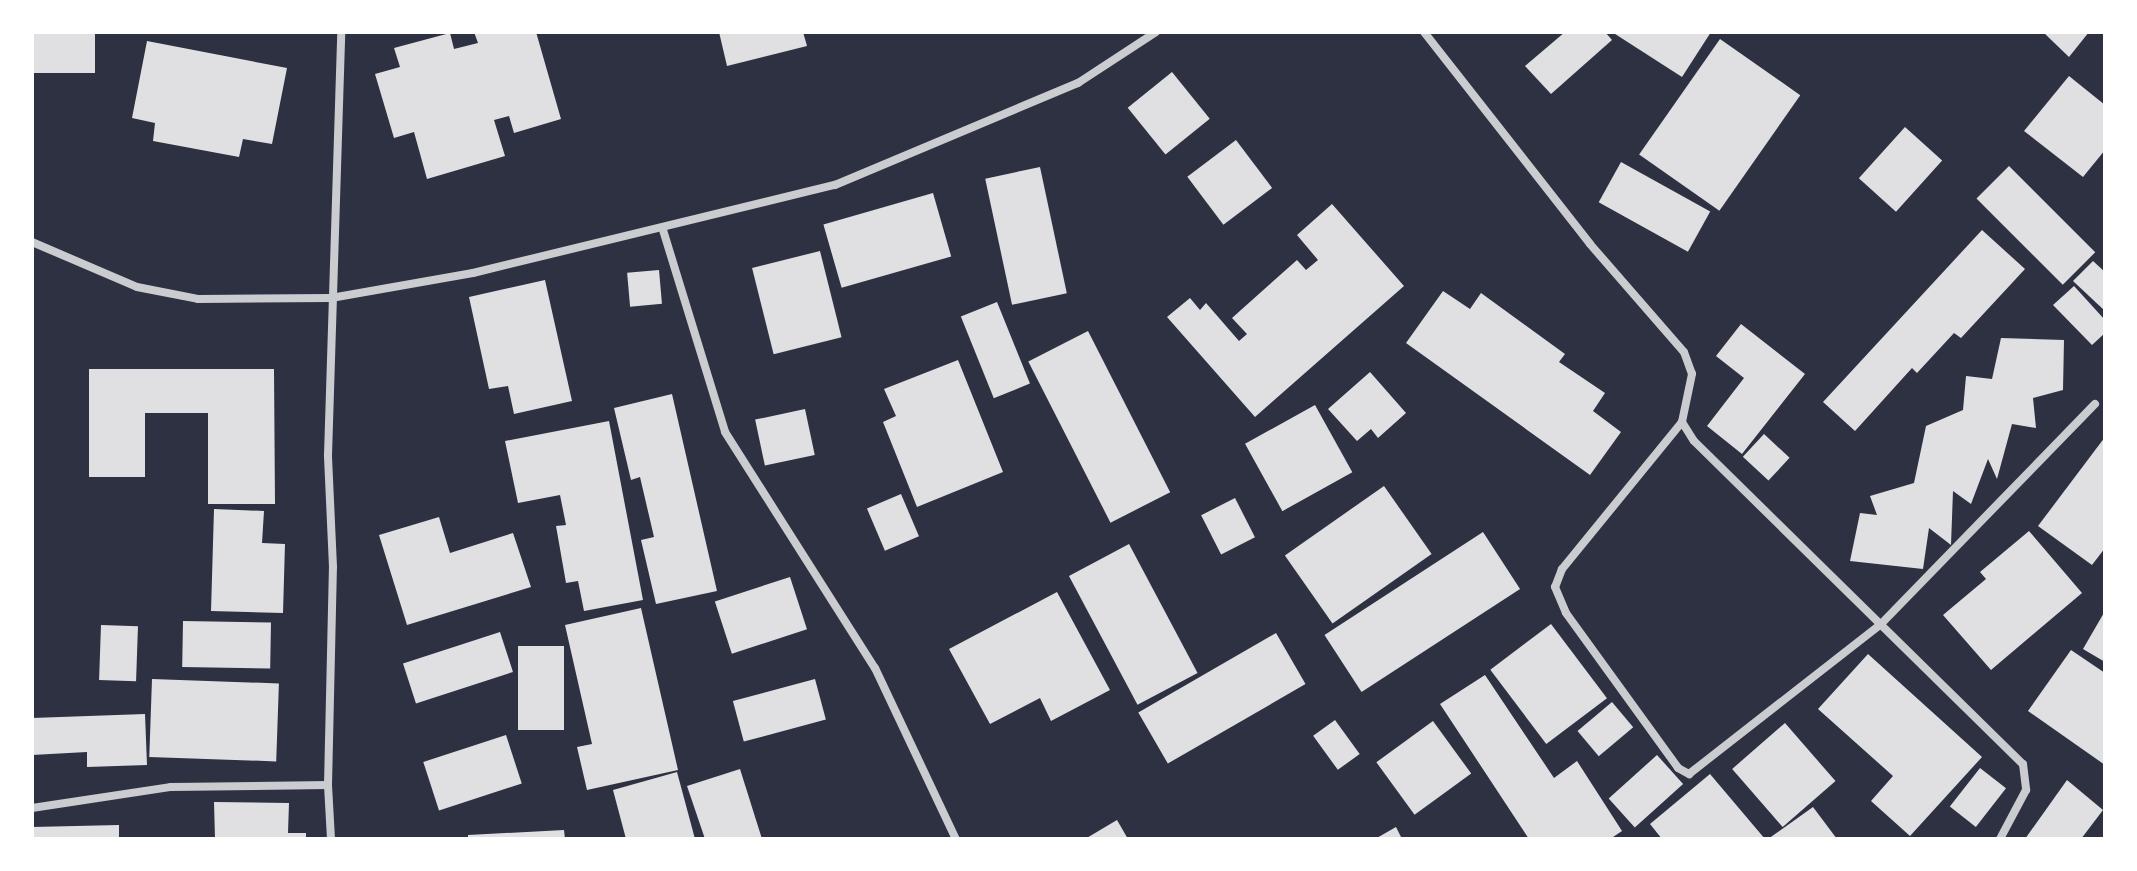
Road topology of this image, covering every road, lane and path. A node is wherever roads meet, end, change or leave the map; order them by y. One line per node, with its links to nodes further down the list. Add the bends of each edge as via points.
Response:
1 (341, 32): 6 (street)
2 (1156, 32): 4 (street, via 1078,83 985,125 835,185)
3 (1424, 32): 8 (street, via 1590,244 1684,352 1692,374)
4 (663, 230): 6 (street, via 473,273); 13 (street, via 725,432 875,668)
5 (32, 242): 6 (street, via 137,287 198,299)
6 (331, 298): 10 (street)
7 (2095, 404): 9 (street)
8 (1682, 422): 9 (street, via 1694,441); 9 (street, via 1562,569 1555,587 1566,613 1678,768 1689,774)
9 (1881, 624): 14 (street, via 2023,764 2026,790)
10 (328, 785): 11 (street, via 171,787); 12 (street)
11 (32, 808)
12 (331, 839)
13 (956, 839)
14 (2000, 839)

